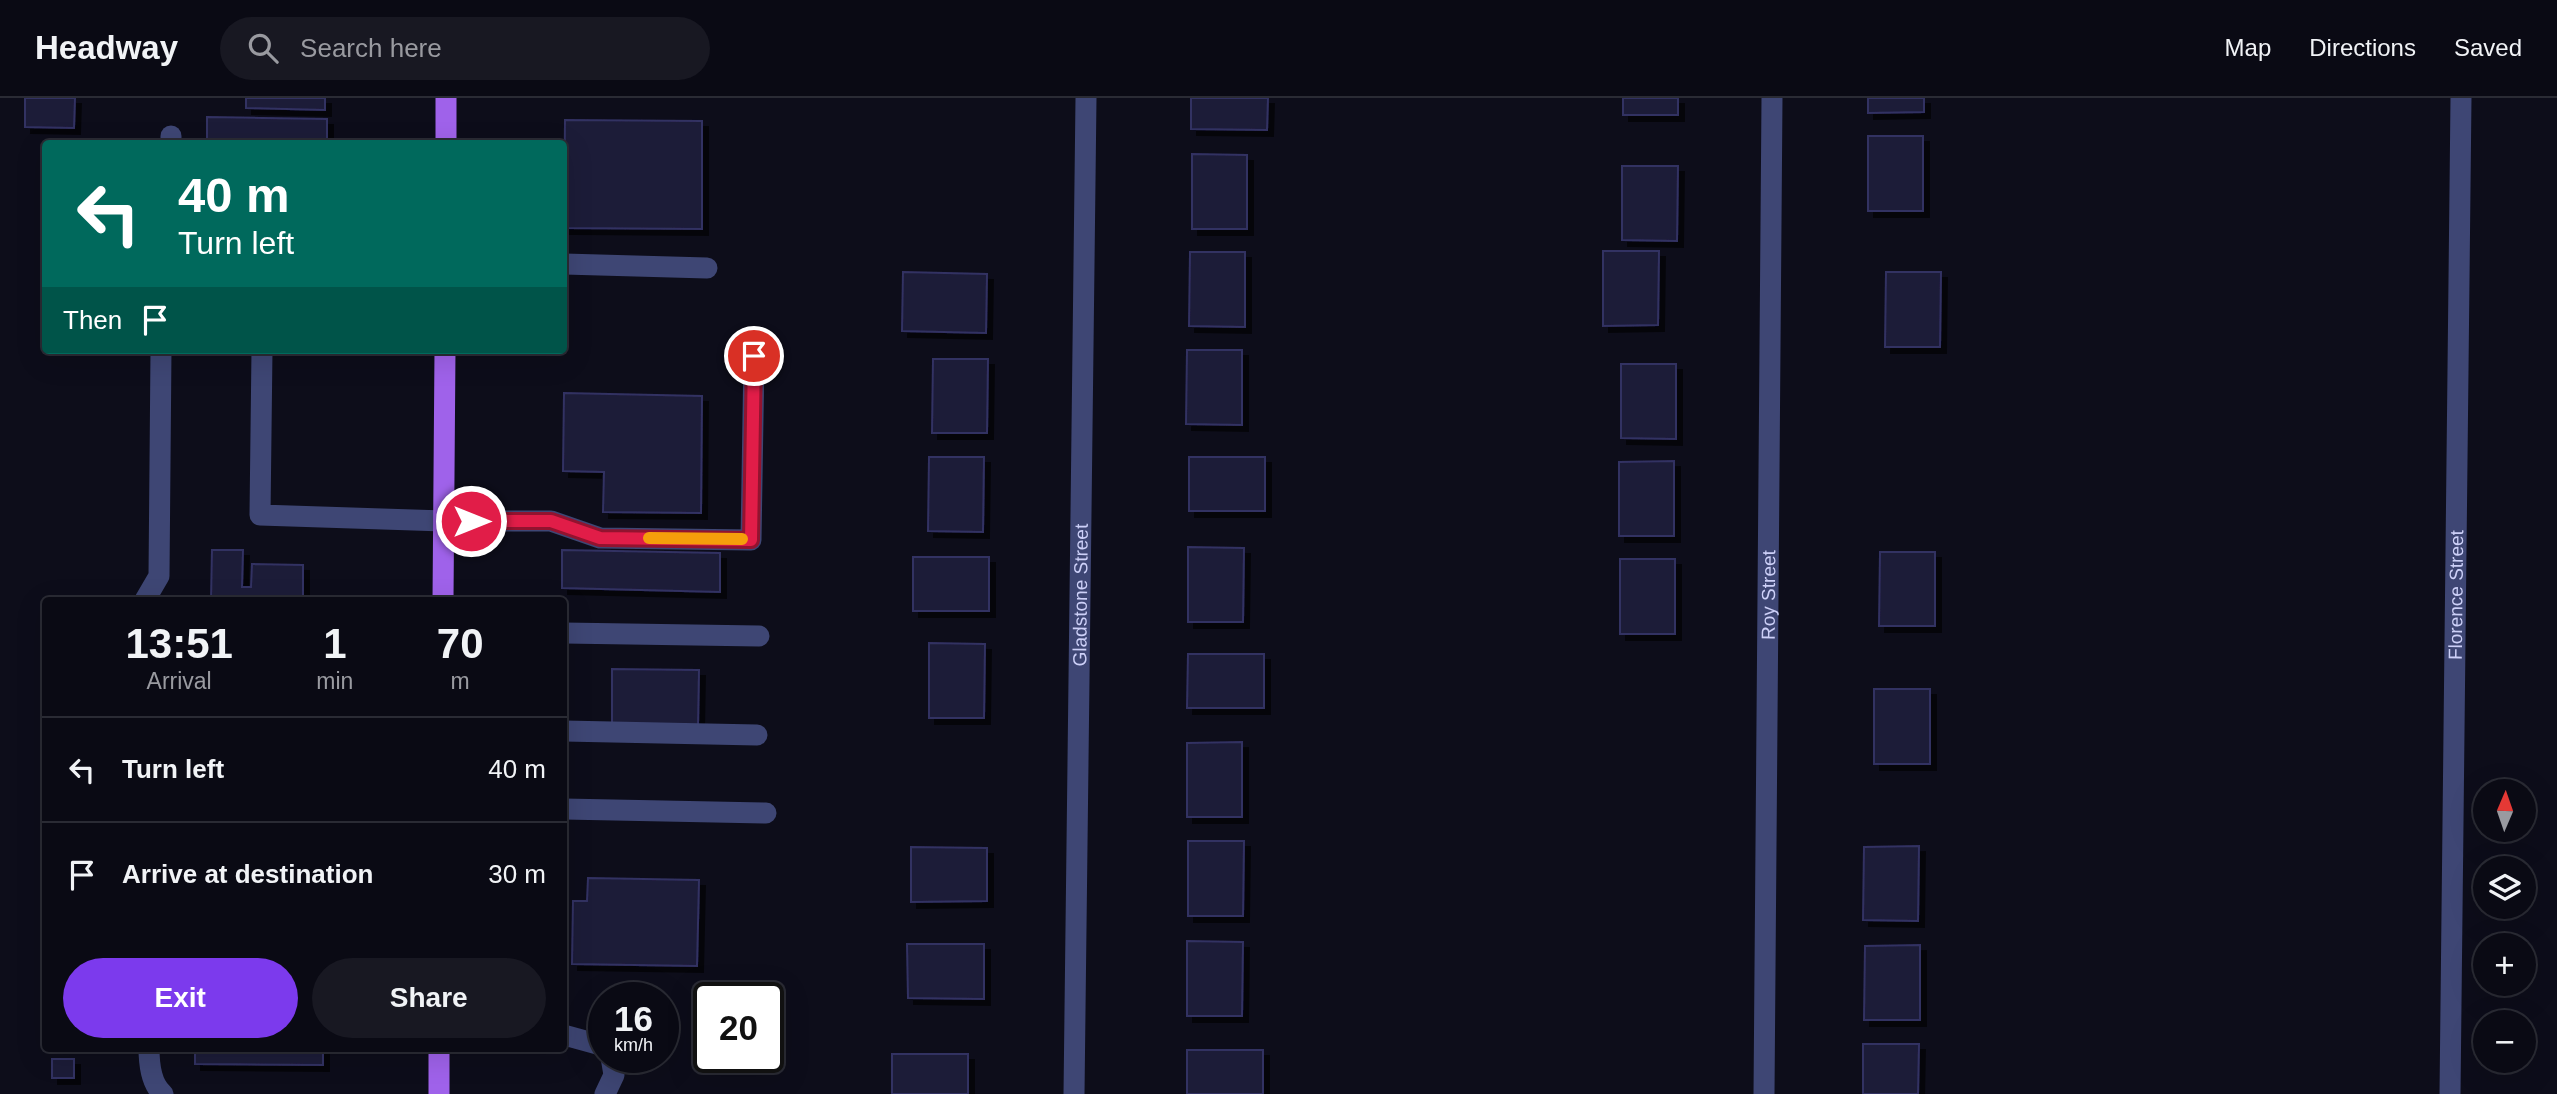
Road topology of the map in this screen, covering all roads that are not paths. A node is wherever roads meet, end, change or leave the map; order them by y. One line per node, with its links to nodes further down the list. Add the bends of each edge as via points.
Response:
1 (446, 98): 5 (main road)
2 (1086, 98): 29 (street, Gladstone Street)
3 (1772, 98): 30 (street, Roy Street)
4 (2461, 98): 31 (street, Florence Street)
5 (446, 140)
6 (567, 264): 7 (street)
7 (707, 268)
8 (161, 354): 13 (street, via 159,576)
9 (262, 354): 12 (street, via 260,515)
10 (445, 354): 12 (main road)
11 (754, 356): 12 (street, via 751,540 600,538 551,521)
12 (444, 521): 14 (main road)
13 (147, 597)
14 (443, 597)
15 (567, 633): 16 (street)
16 (760, 636)
17 (567, 731): 18 (street)
18 (757, 735)
19 (567, 809): 20 (street)
20 (766, 813)
21 (567, 1036): 22 (street)
22 (588, 1042)
23 (149, 1052): 26 (street, via 156,1088)
24 (439, 1052): 27 (main road)
25 (614, 1073): 28 (street)
26 (163, 1094)
27 (439, 1094)
28 (605, 1094)
29 (1074, 1094)
30 (1764, 1094)
31 (2450, 1094)

